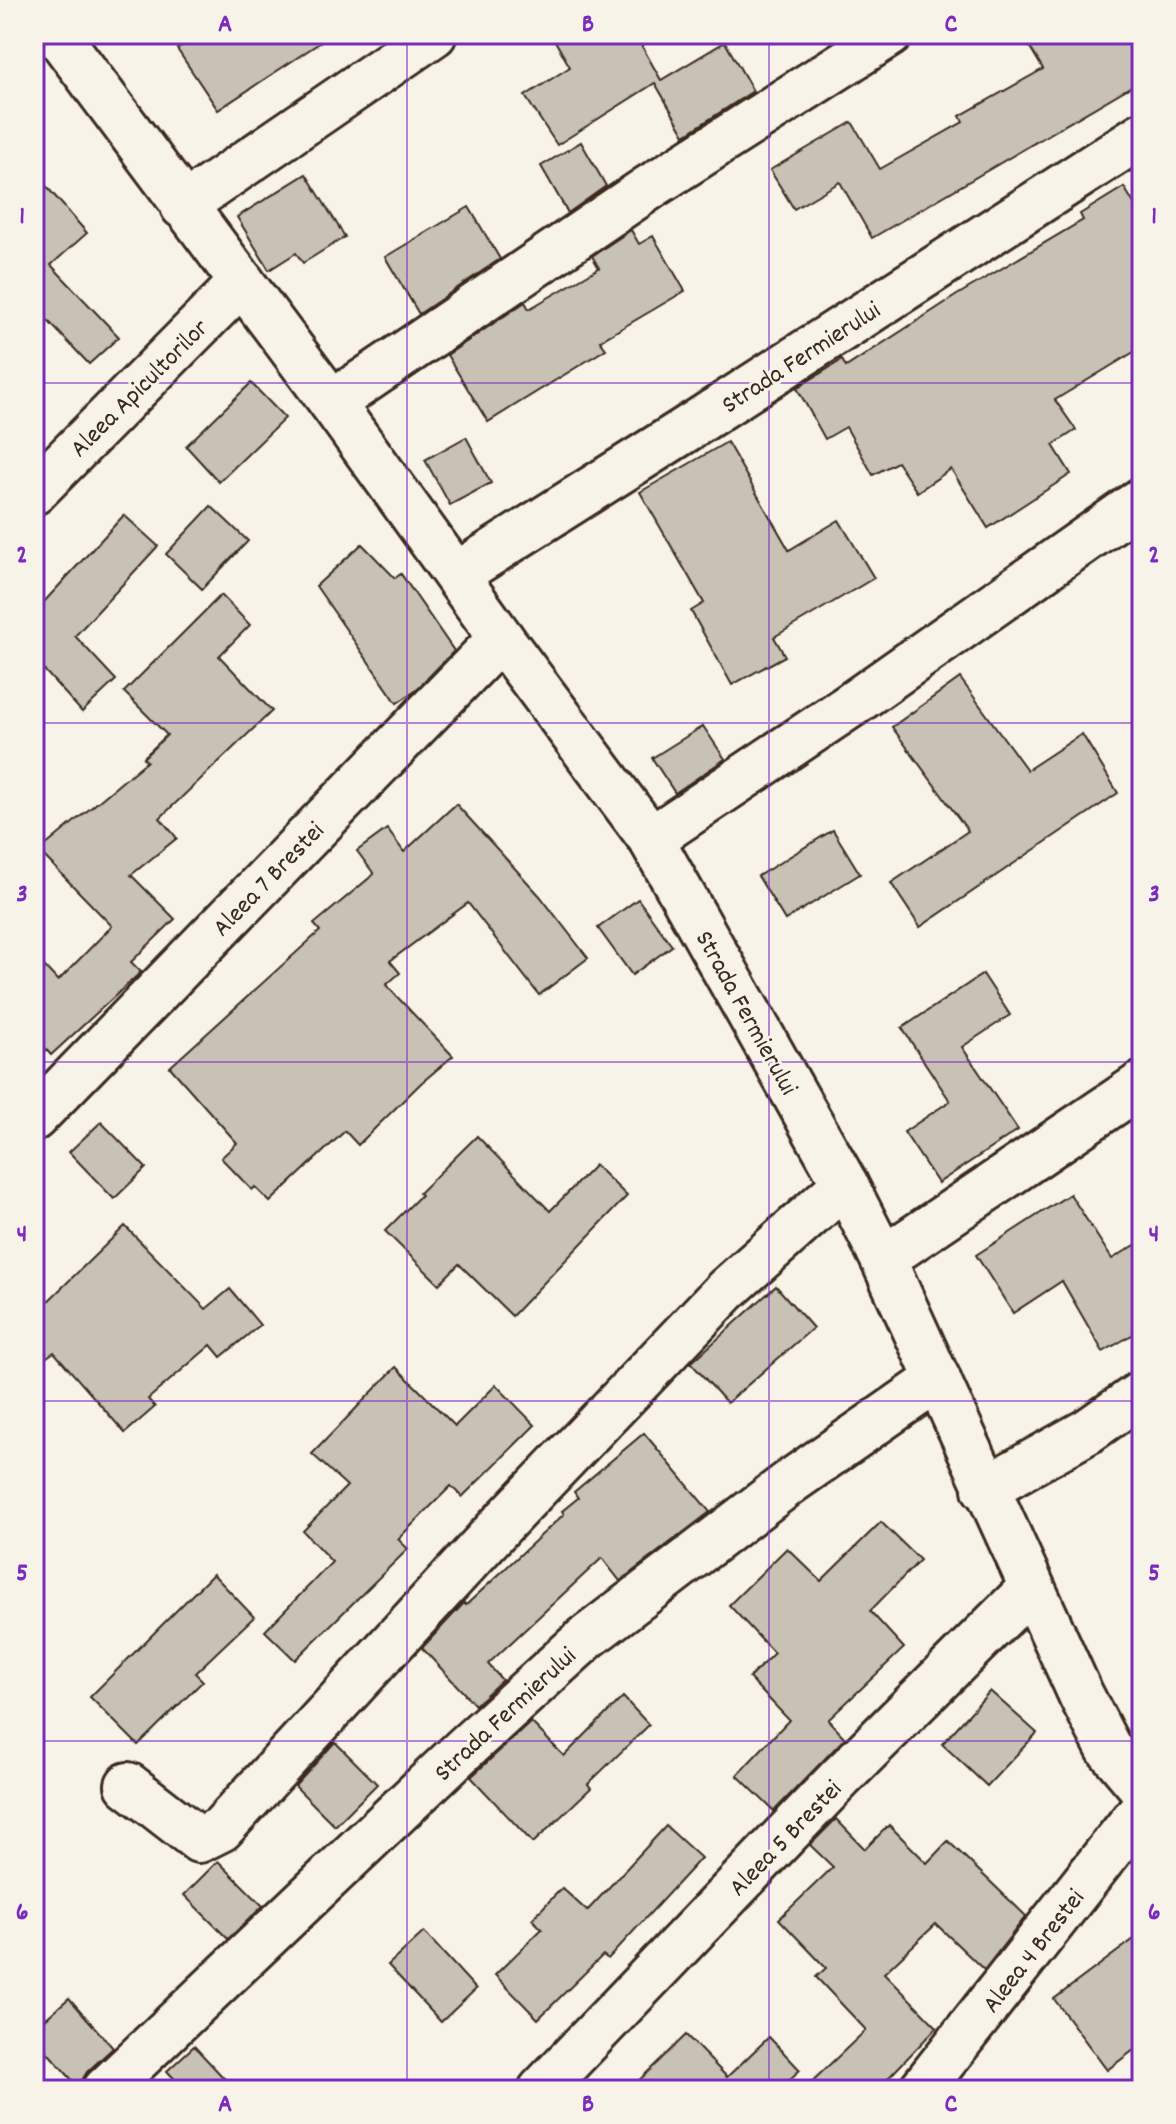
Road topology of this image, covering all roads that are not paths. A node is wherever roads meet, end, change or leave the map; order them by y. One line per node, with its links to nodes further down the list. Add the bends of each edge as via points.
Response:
1 (57, 34): 5 (street, Strada Fermierului)
2 (434, 34): 5 (street)
3 (890, 34): 7 (street, via 650,187)
4 (1142, 135): 10 (street, Strada Fermierului)
5 (183, 206): 6 (street, Strada Fermierului)
6 (242, 282): 7 (street, Strada Fermierului); 8 (street, Aleea Apicultorilor)
7 (332, 403): 10 (street, Strada Fermierului)
8 (34, 492)
9 (1142, 500): 12 (street)
10 (456, 575): 11 (street, Strada Fermierului)
11 (501, 638): 12 (street, Strada Fermierului); 14 (street, Aleea 7 Brestei)
12 (651, 839): 15 (street, Strada Fermierului)
13 (1142, 1084): 16 (street)
14 (34, 1118)
15 (845, 1184): 16 (street, Strada Fermierului); 21 (street, via 716,1301 221,1829 199,1840)
16 (883, 1259): 17 (street, Strada Fermierului)
17 (938, 1379): 19 (street, Strada Fermierului); 24 (street, Strada Fermierului, via 793,1480 586,1638)
18 (1142, 1393): 19 (street, via 1088,1431)
19 (985, 1489): 20 (street, Strada Fermierului)
20 (1031, 1588): 22 (street, Strada Fermierului, via 1109,1749); 25 (street, Aleea 5 Brestei, via 829,1789)
21 (128, 1785)
22 (1142, 1788)
23 (1142, 1809): 26 (street, Aleea 4 Brestei)
24 (105, 2090)
25 (541, 2090)
26 (921, 2090)

